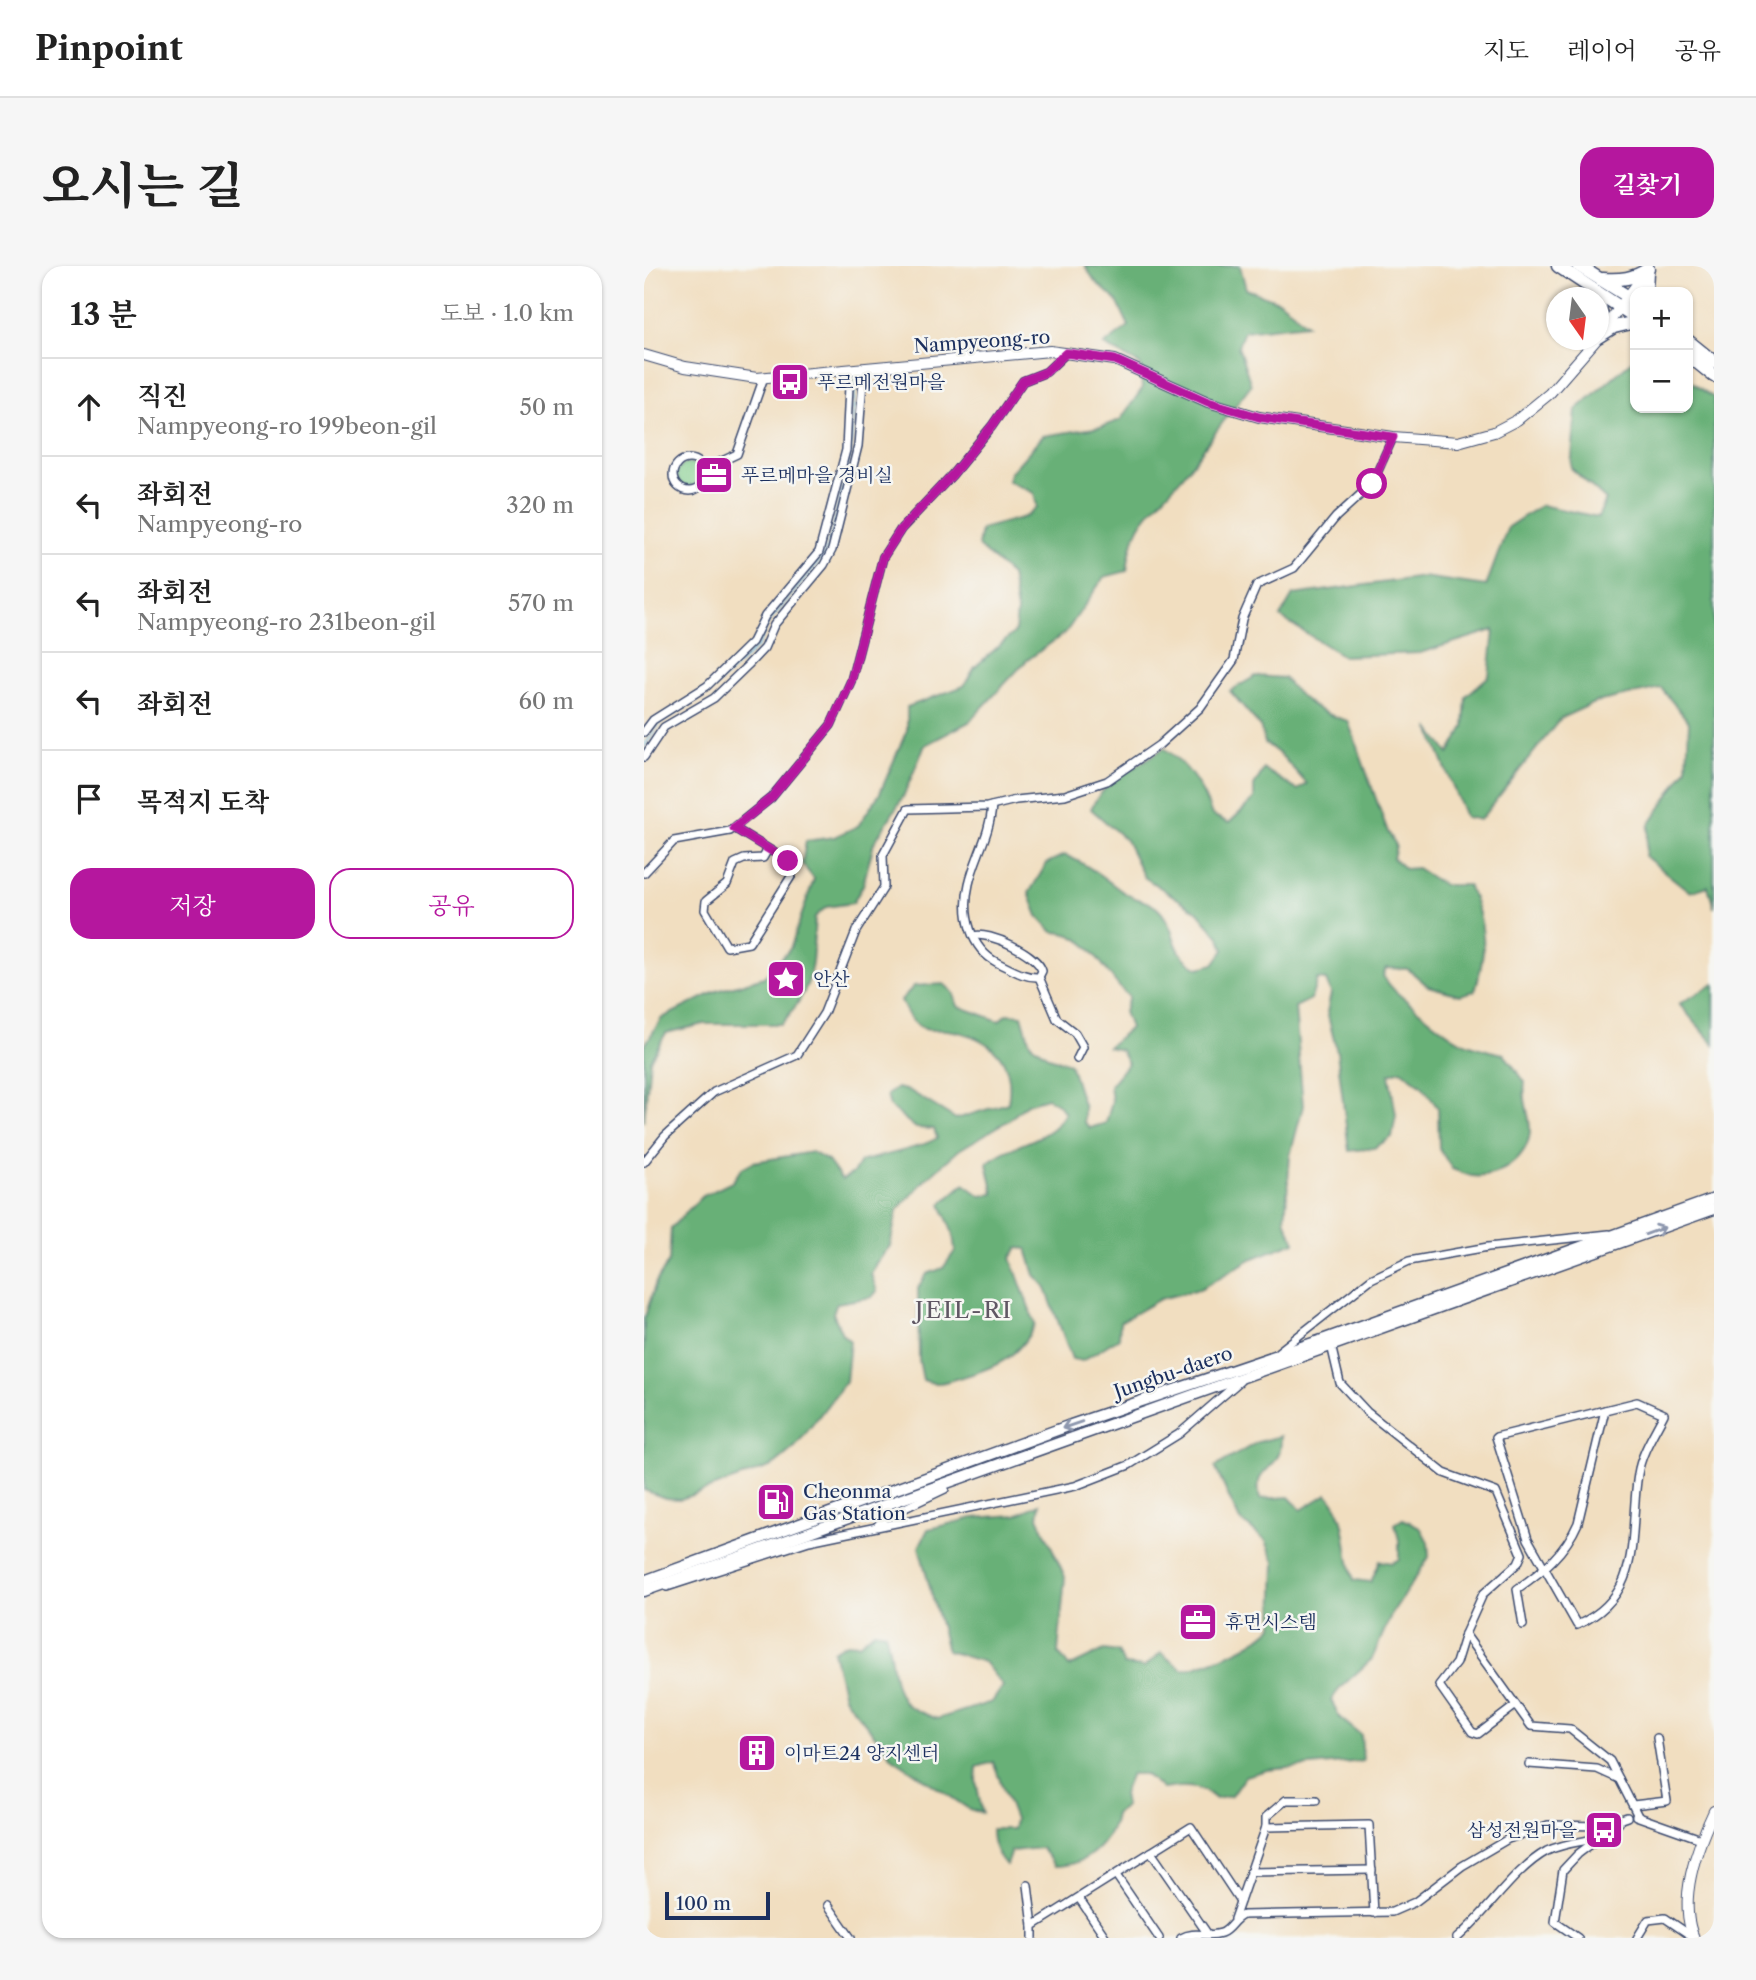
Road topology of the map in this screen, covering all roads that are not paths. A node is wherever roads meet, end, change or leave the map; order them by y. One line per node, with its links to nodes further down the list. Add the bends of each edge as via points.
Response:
1 (1558, 266): 4 (highway)
2 (1579, 266): 5 (highway)
3 (1649, 268): 6 (highway); 7 (highway); 9 (street, Nampyeong-ro)
4 (1592, 287)
5 (1595, 287)
6 (1607, 287)
7 (1647, 287)
8 (1609, 295): 9 (highway)
9 (1628, 301): 10 (street, Nampyeong-ro)
10 (1609, 323)
11 (1630, 323): 12 (highway)
12 (1609, 330)
13 (1693, 345): 18 (highway)
14 (1586, 350): 23 (street, Nampyeong-ro, via 1549,394 1494,432 1458,442)
15 (1066, 353): 19 (street, Nampyeong-ro); 23 (street, Nampyeong-ro, via 1115,360 1208,402 1259,417); 28 (street, via 1046,372 1023,381 952,475 901,529 883,557 851,681 831,725 771,798)
16 (644, 355): 22 (street, Nampyeong-ro, via 685,367)
17 (1693, 359): 21 (highway)
18 (1714, 362)
19 (864, 368): 20 (street, Nampyeong-ro); 26 (street, via 858,446 828,558 774,625 764,648 714,698 664,727)
20 (837, 370): 22 (street, Nampyeong-ro); 25 (street, via 849,386 846,450 819,552 765,616 752,642 707,686 653,720)
21 (1714, 376)
22 (764, 377): 24 (street, via 737,454)
23 (1393, 437): 27 (street, via 1372,484 1336,517 1294,568 1257,585 1242,619 1234,660 1200,708 1108,781 1065,795)
24 (705, 469): 24 (street, via 684,460 675,467 673,480 680,489 693,492 704,482)
25 (644, 733)
26 (644, 757)
27 (992, 806): 31 (street, via 969,883 968,920); 34 (street, via 908,809 883,855 884,887 856,931 824,1013 797,1055 714,1092 665,1136)
28 (734, 828): 29 (street); 30 (street, via 674,841)
29 (768, 849): 29 (street, via 788,861 792,875 749,943 727,947 705,910 706,901 727,884 735,863 763,858)
30 (644, 873)
31 (974, 936): 32 (street, via 977,948 988,958 1018,973); 32 (street, via 993,938 1027,953 1040,963)
32 (1039, 977): 33 (street, via 1057,1019 1080,1039 1083,1047)
33 (1077, 1059)
34 (644, 1163)
35 (1713, 1207): 36 (main road, Jungbu-daero); 37 (main road, Jungbu-daero, one-way to 35)
36 (1617, 1234): 38 (main road, Jungbu-daero); 38 (street, via 1488,1247 1409,1261 1371,1279)
37 (1331, 1345): 39 (main road, Jungbu-daero); 43 (street, via 1340,1383 1367,1412 1444,1473 1496,1492)
38 (1274, 1356): 46 (main road, Jungbu-daero, one-way to 46, via 1069,1426)
39 (1248, 1374): 41 (main road, Jungbu-daero); 44 (street, via 1180,1434 1129,1465 1036,1496)
40 (1605, 1410): 42 (street, via 1496,1437); 45 (street, via 1578,1523 1571,1539); 45 (street, via 1637,1402 1664,1413 1638,1471 1635,1535 1626,1577 1594,1618 1577,1625)
41 (971, 1473): 44 (street, via 886,1517); 46 (main road, Jungbu-daero)
42 (1516, 1505): 43 (street); 45 (street)
43 (1505, 1509): 48 (street, via 1522,1554 1483,1594)
44 (876, 1527): 46 (street, via 809,1541 677,1585)
45 (1545, 1569): 47 (street, via 1517,1589)
46 (645, 1587)
47 (1523, 1625)
48 (1465, 1634): 49 (street); 49 (street, via 1456,1663 1439,1685 1472,1732 1478,1734)
49 (1516, 1705): 52 (street, via 1531,1726 1570,1729 1610,1761)
50 (1657, 1738): 54 (street, via 1667,1801)
51 (1529, 1764): 52 (street, via 1597,1769)
52 (1620, 1780): 54 (street)
53 (1316, 1800): 58 (street, via 1286,1800 1266,1817)
54 (1633, 1805): 56 (street)
55 (1714, 1811): 60 (street)
56 (1638, 1816): 57 (street); 60 (street)
57 (1627, 1817): 59 (street); 69 (street, via 1601,1826 1549,1825 1508,1839 1415,1902 1392,1912)
58 (1266, 1827): 62 (street, via 1369,1825); 63 (street)
59 (1598, 1839): 78 (street, via 1548,1850); 79 (street, via 1570,1861 1560,1884 1555,1922)
60 (1700, 1839): 81 (street, via 1688,1896)
61 (1151, 1852): 64 (street); 67 (street, via 1191,1828); 72 (street)
62 (1372, 1870): 63 (street); 69 (street)
63 (1250, 1872): 67 (street)
64 (1116, 1875): 66 (street); 76 (street)
65 (1028, 1885): 71 (street)
66 (1079, 1898): 71 (street); 75 (street)
67 (1240, 1901): 70 (street)
68 (828, 1905): 73 (street)
69 (1374, 1913): 70 (street, via 1243,1915)
70 (1234, 1919): 72 (street, via 1225,1931)
71 (1032, 1926): 74 (street)
72 (1207, 1933): 77 (street)
73 (851, 1938)
74 (1033, 1938)
75 (1105, 1938)
76 (1159, 1938)
77 (1181, 1938)
78 (1457, 1938)
79 (1578, 1938)
80 (1637, 1938): 81 (street, via 1647,1920 1665,1918)
81 (1693, 1938)

